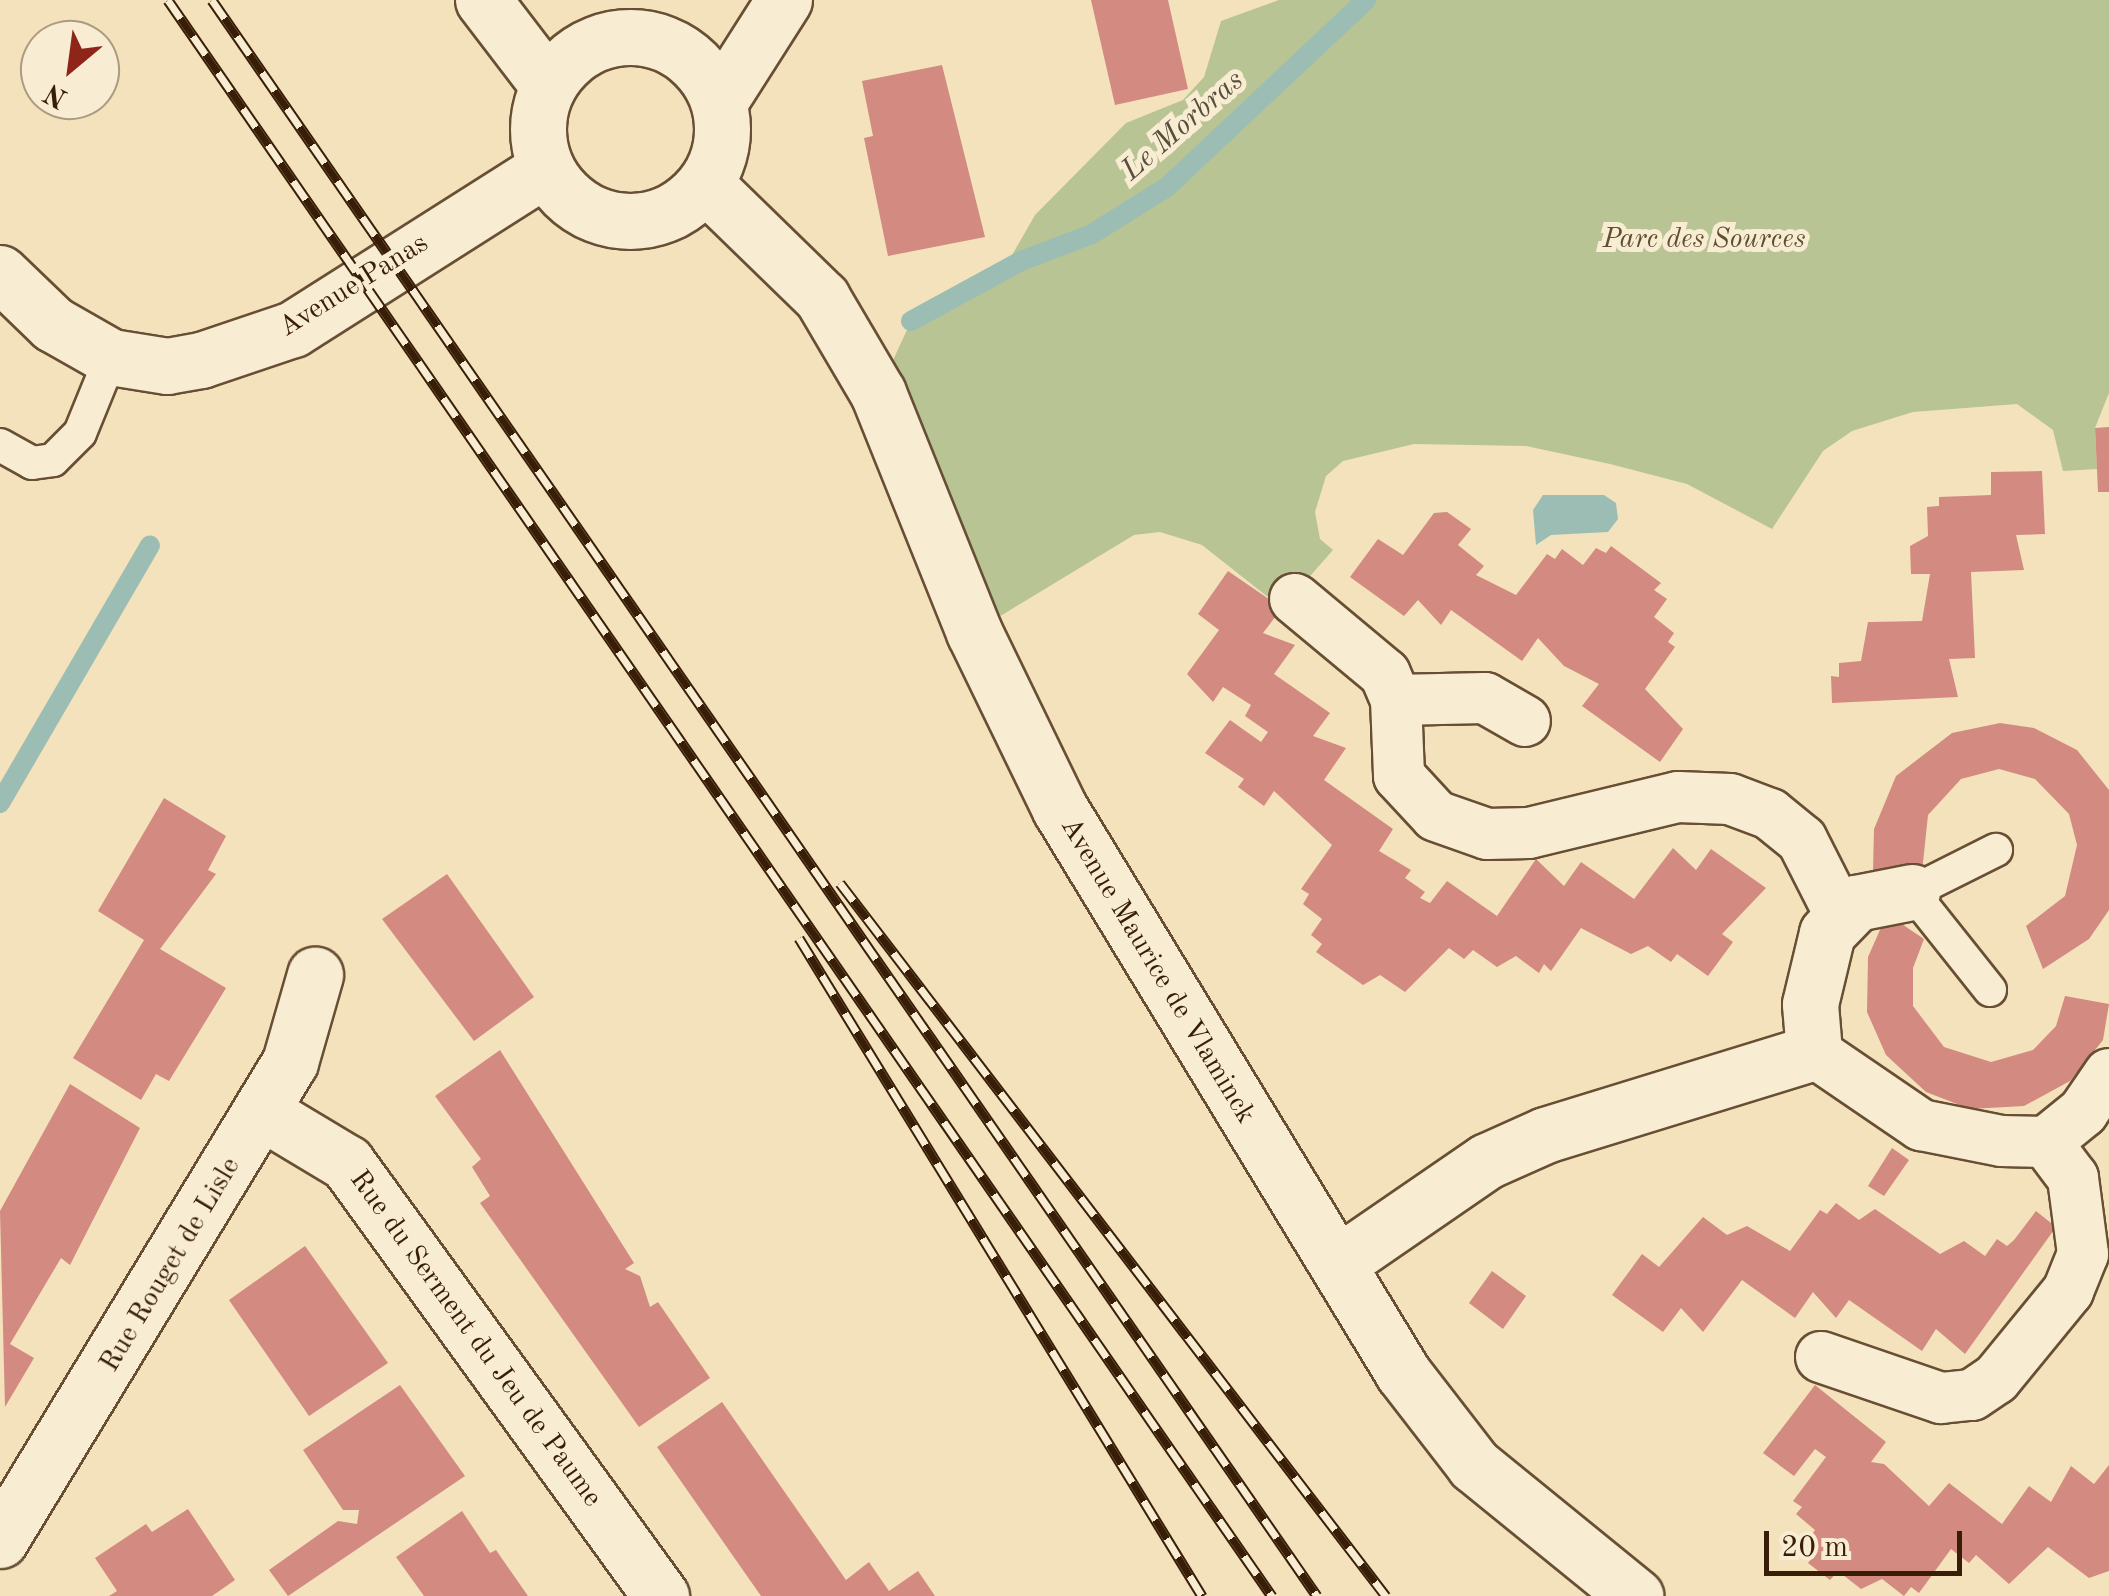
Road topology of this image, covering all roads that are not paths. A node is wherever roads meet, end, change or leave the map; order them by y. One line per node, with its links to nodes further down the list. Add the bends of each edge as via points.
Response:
1 (483, 0): 5 (street)
2 (676, 0): 4 (street)
3 (784, 0): 6 (street)
4 (630, 36): 5 (street, via 568,60); 6 (street, via 680,51)
5 (548, 85): 7 (street, via 537,128)
6 (719, 102): 8 (street, via 724,137)
7 (544, 170): 8 (street, via 594,215 626,222 682,207); 10 (street, Avenue Panas, via 254,346 167,366)
8 (706, 185): 24 (street, Avenue Maurice de Vlaminck, via 822,298 878,393 974,632 1060,809)
9 (0, 273): 10 (street, Avenue Panas, via 53,324)
10 (111, 356): 11 (lane, via 80,434 53,460 32,463)
11 (0, 445)
12 (1295, 600): 13 (street, via 1374,662)
13 (1396, 700): 14 (street, via 1485,698); 17 (street, via 1399,776 1436,816 1509,834 1678,797 1741,802 1802,840)
14 (1525, 721)
15 (1996, 850): 16 (lane)
16 (1912, 892): 17 (street, via 1856,902); 19 (lane)
17 (1840, 915): 20 (street, via 1813,979)
18 (314, 976): 22 (street, Rue Rouget de Lisle, via 290,1062)
19 (1990, 990)
20 (1814, 1052): 23 (street, via 1921,1126); 24 (street, via 1545,1135 1488,1161)
21 (2109, 1074): 23 (street, via 2083,1112)
22 (262, 1112): 26 (street, Rue Rouget de Lisle); 27 (street, Rue du Serment du Jeu de Paume, via 347,1163)
23 (2046, 1142): 25 (street, via 2073,1178 2083,1254 2068,1291 1996,1379 1972,1395 1941,1398)
24 (1337, 1264): 28 (street, Avenue Maurice de Vlaminck, via 1403,1373 1474,1465)
25 (1821, 1357)
26 (0, 1540)
27 (660, 1596)
28 (1635, 1596)

